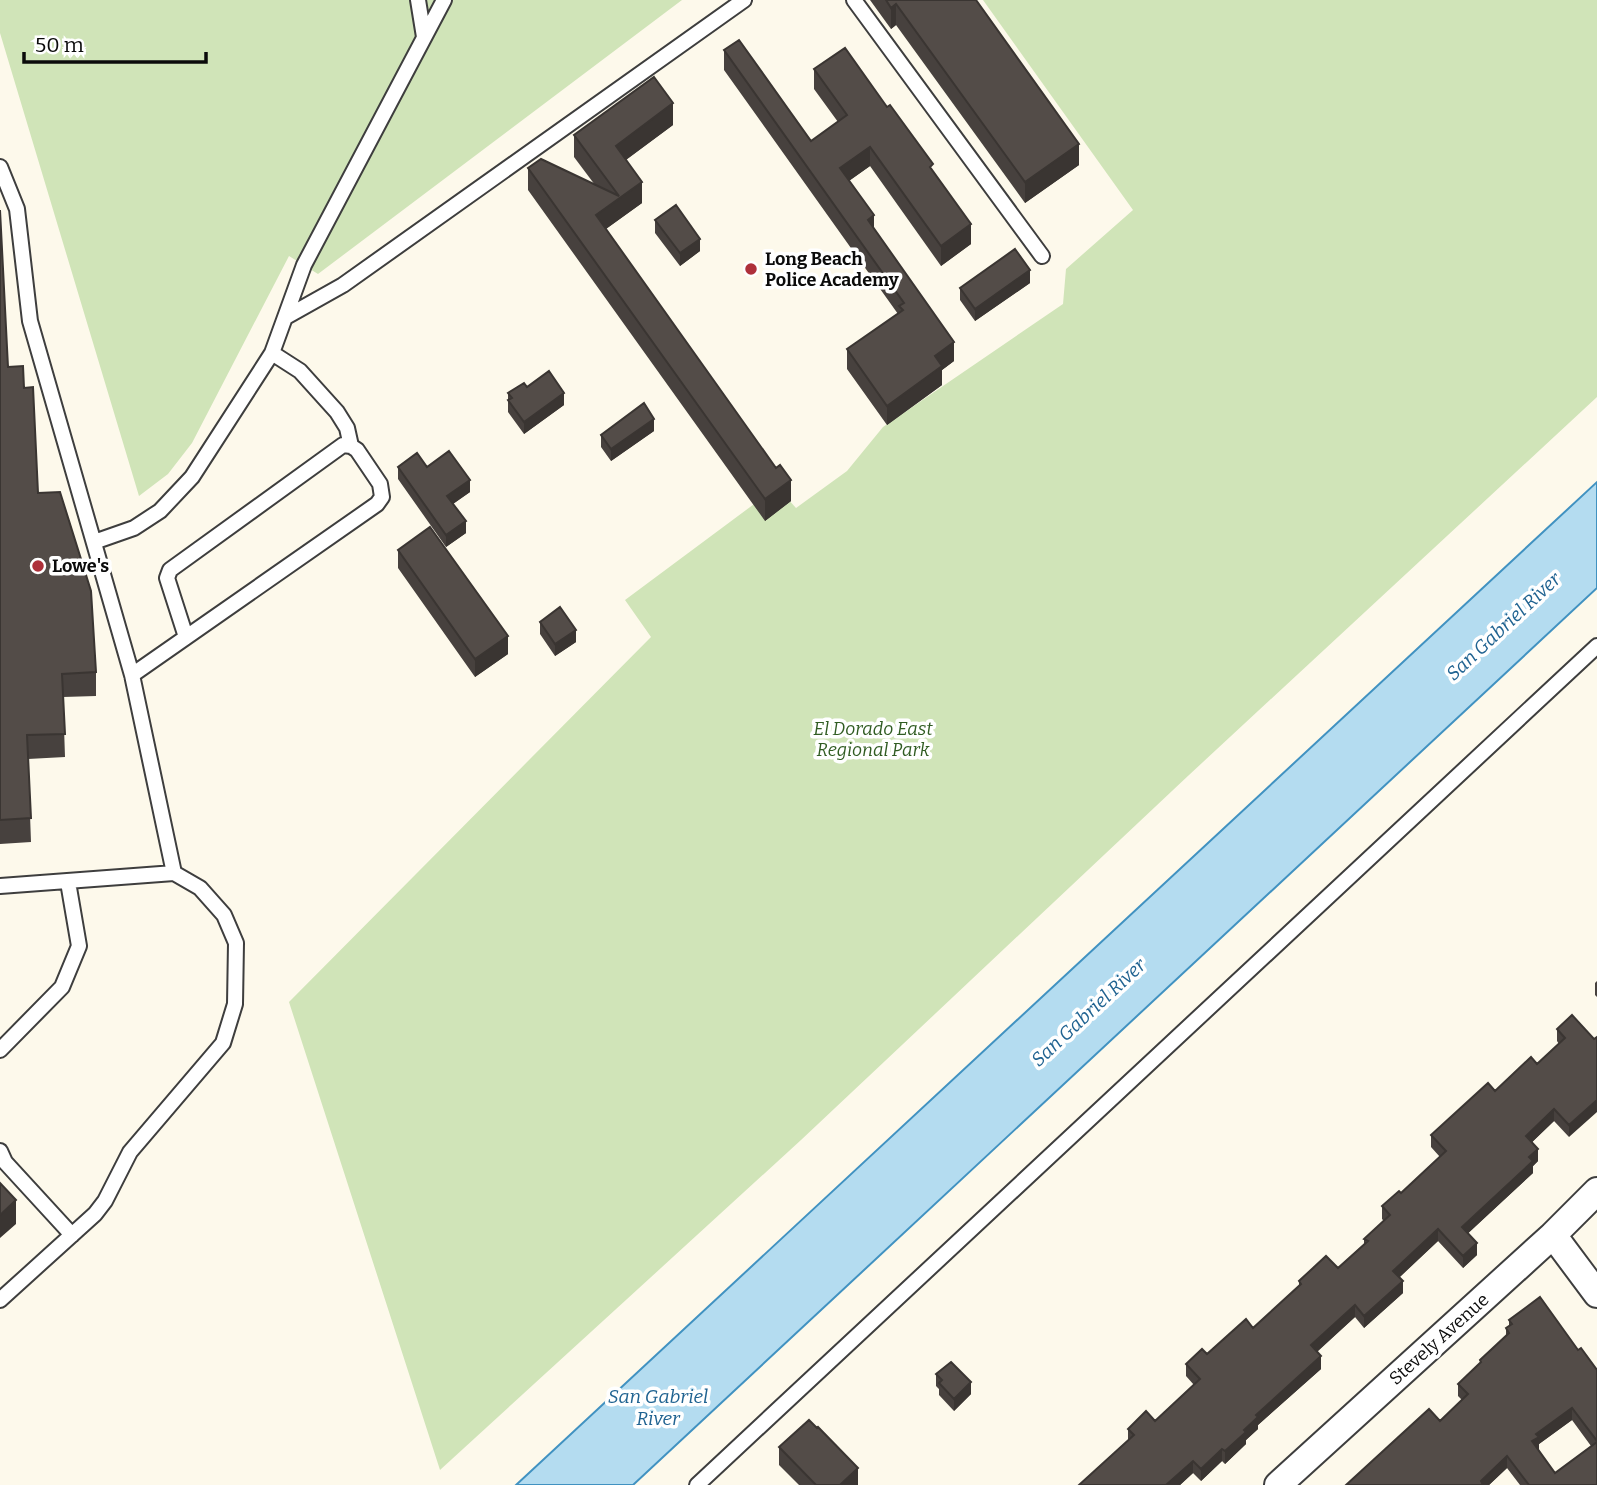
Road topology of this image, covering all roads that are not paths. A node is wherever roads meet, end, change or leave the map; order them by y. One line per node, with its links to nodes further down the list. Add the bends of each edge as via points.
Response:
1 (418, 0): 5 (lane)
2 (444, 0): 5 (lane)
3 (744, 0): 8 (lane, via 343,285)
4 (854, 0): 7 (lane)
5 (424, 37): 8 (lane, via 304,265)
6 (0, 167): 11 (lane, via 17,209 30,321)
7 (1042, 256)
8 (286, 317): 9 (lane)
9 (272, 353): 10 (lane, via 300,371 337,412); 11 (lane, via 191,477 168,502 134,528)
10 (351, 446): 12 (lane, via 343,445 170,570 167,578); 12 (lane, via 380,484 382,497 377,504)
11 (93, 542): 14 (lane)
12 (186, 638): 14 (lane)
13 (1597, 646): 25 (lane)
14 (132, 675): 15 (lane)
15 (174, 873): 16 (lane); 21 (lane, via 200,888 224,915 236,943 235,1004 223,1043 130,1152 95,1214)
16 (68, 882): 17 (lane); 18 (lane, via 79,946 62,987)
17 (0, 886)
18 (0, 1050)
19 (0, 1151): 21 (lane)
20 (1597, 1191): 22 (street, Stevely Avenue)
21 (72, 1235): 24 (lane)
22 (1553, 1235): 23 (street); 26 (street, Stevely Avenue)
23 (1597, 1294)
24 (0, 1300)
25 (697, 1485)
26 (1279, 1485)

